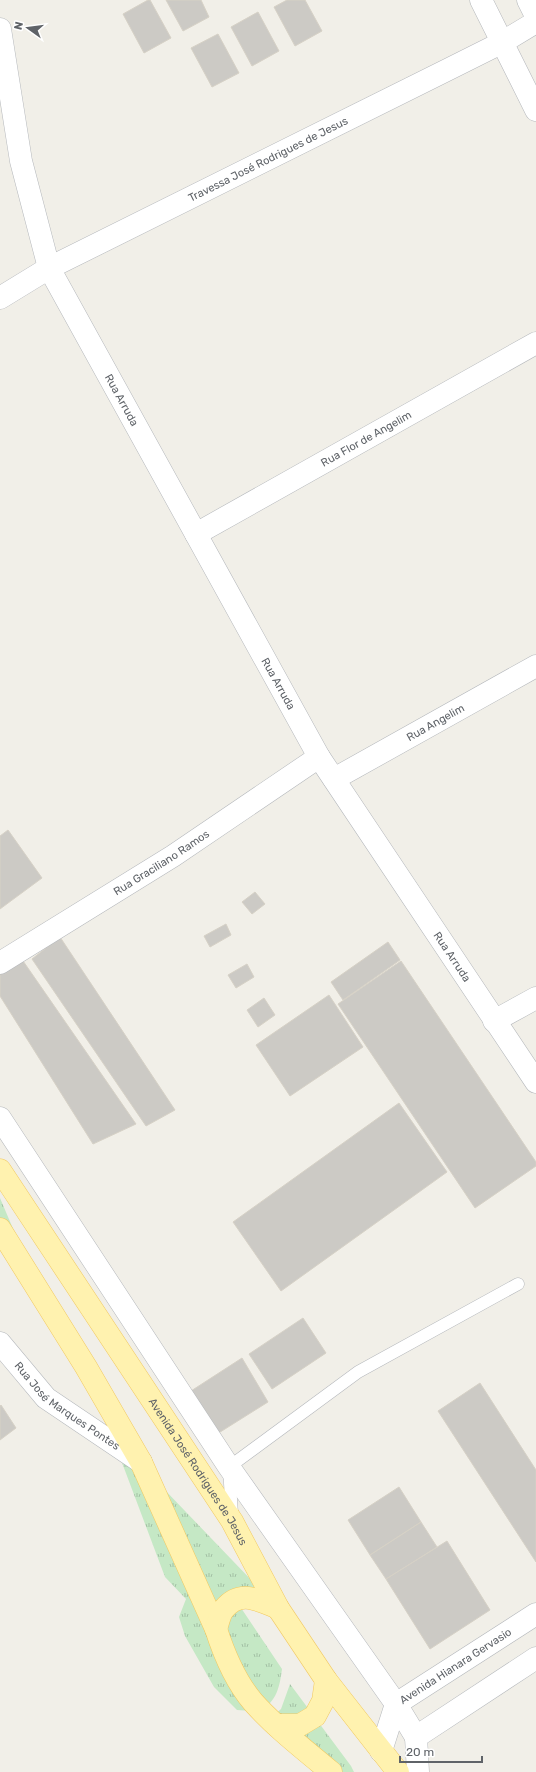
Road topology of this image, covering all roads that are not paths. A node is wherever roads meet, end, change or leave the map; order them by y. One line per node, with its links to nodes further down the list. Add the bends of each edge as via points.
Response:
1 (481, 0): 6 (street)
2 (528, 0): 3 (street)
3 (536, 16)
4 (536, 22): 6 (street, Travessa José Rodrigues de Jesus)
5 (0, 29): 8 (street, Rua Arruda, via 21,161)
6 (502, 43): 7 (street); 8 (street, Travessa José Rodrigues de Jesus)
7 (536, 110)
8 (49, 268): 9 (street, Travessa José Rodrigues de Jesus); 11 (street, Rua Arruda)
9 (0, 298)
10 (536, 343): 11 (street, Rua Flor de Angelim)
11 (196, 534): 13 (street, Rua Arruda)
12 (536, 666): 14 (street, Rua Angelim)
13 (319, 757): 14 (street, Rua Arruda); 15 (street, Rua Graciliano Ramos, via 173,856)
14 (334, 779): 17 (street, Rua Arruda)
15 (0, 963)
16 (536, 998): 17 (street)
17 (494, 1021): 18 (street, Rua Arruda)
18 (536, 1082)
19 (0, 1118): 25 (street)
20 (0, 1170): 26 (main road, Avenida José Rodrigues de Jesus)
21 (0, 1229): 24 (main road, via 86,1367)
22 (518, 1284): 25 (lane, via 358,1372)
23 (0, 1343): 24 (street, Rua José Marques Pontes, via 46,1398)
24 (141, 1462): 29 (main road)
25 (229, 1467): 26 (lane); 32 (street)
26 (232, 1521): 27 (main road, Avenida José Rodrigues de Jesus)
27 (278, 1608): 29 (main road, via 252,1597 236,1598 223,1609); 31 (main road, Avenida José Rodrigues de Jesus)
28 (536, 1614): 32 (street, Avenida Hianara Gervasio)
29 (216, 1629): 33 (main road, via 222,1649 242,1686 253,1702)
30 (536, 1658): 34 (street)
31 (326, 1680): 33 (main road, via 323,1700 315,1716 300,1725); 35 (main road, Avenida José Rodrigues de Jesus)
32 (396, 1704): 34 (street); 35 (street, Avenida Hianara Gervasio)
33 (276, 1725): 36 (main road)
34 (416, 1737): 38 (street)
35 (381, 1751): 37 (main road, Avenida José Rodrigues de Jesus)
36 (331, 1772)
37 (398, 1772)
38 (418, 1772)

